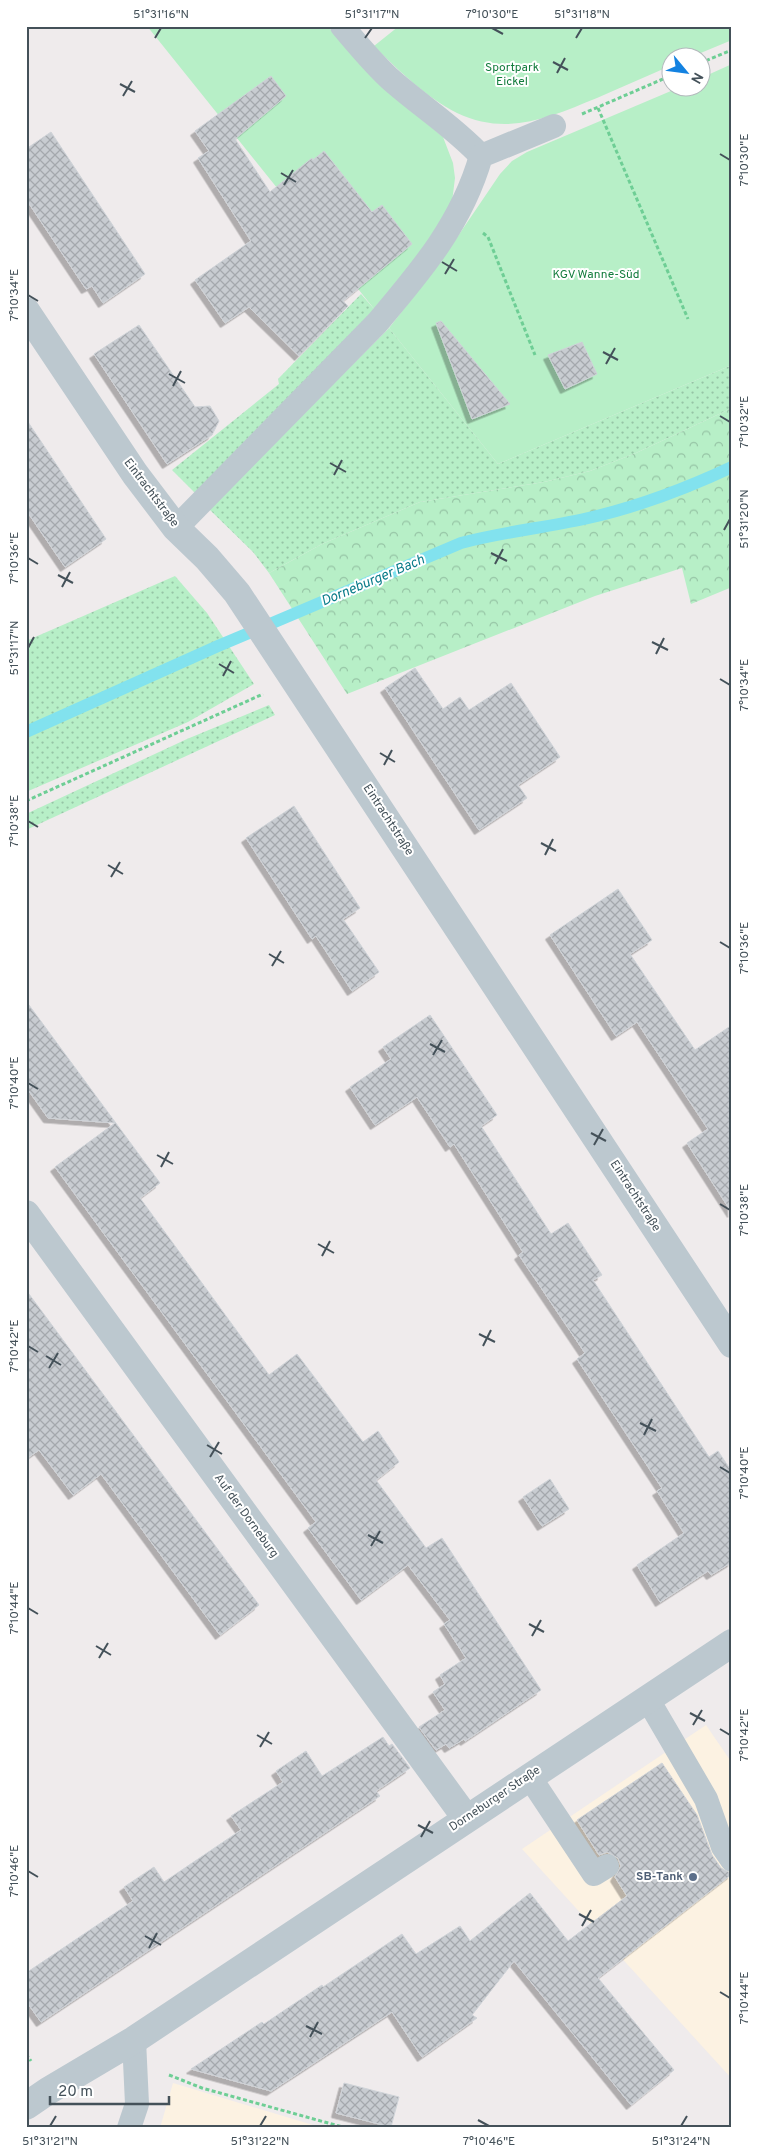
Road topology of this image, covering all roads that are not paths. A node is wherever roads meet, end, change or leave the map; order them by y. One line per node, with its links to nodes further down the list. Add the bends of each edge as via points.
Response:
1 (342, 26): 3 (lane, via 390,79 459,133)
2 (554, 126): 3 (lane)
3 (481, 156): 5 (lane, via 459,214 408,287 377,323)
4 (26, 310): 5 (street, Eintrachtstraße, via 135,474)
5 (176, 528): 7 (street, Eintrachtstraße, via 237,593)
6 (26, 1214): 11 (street, Auf der Dorneburg)
7 (732, 1344)
8 (732, 1643): 9 (street, Dorneburger Straße)
9 (647, 1698): 10 (street, Dorneburger Straße); 12 (lane, via 699,1804)
10 (529, 1776): 11 (street, Dorneburger Straße); 13 (lane, via 594,1874)
11 (466, 1818): 14 (street, Dorneburger Straße)
12 (732, 1860)
13 (607, 1866)
14 (134, 2040): 15 (street, Dorneburger Straße); 16 (lane, via 136,2104)
15 (33, 2097)
16 (129, 2128)

